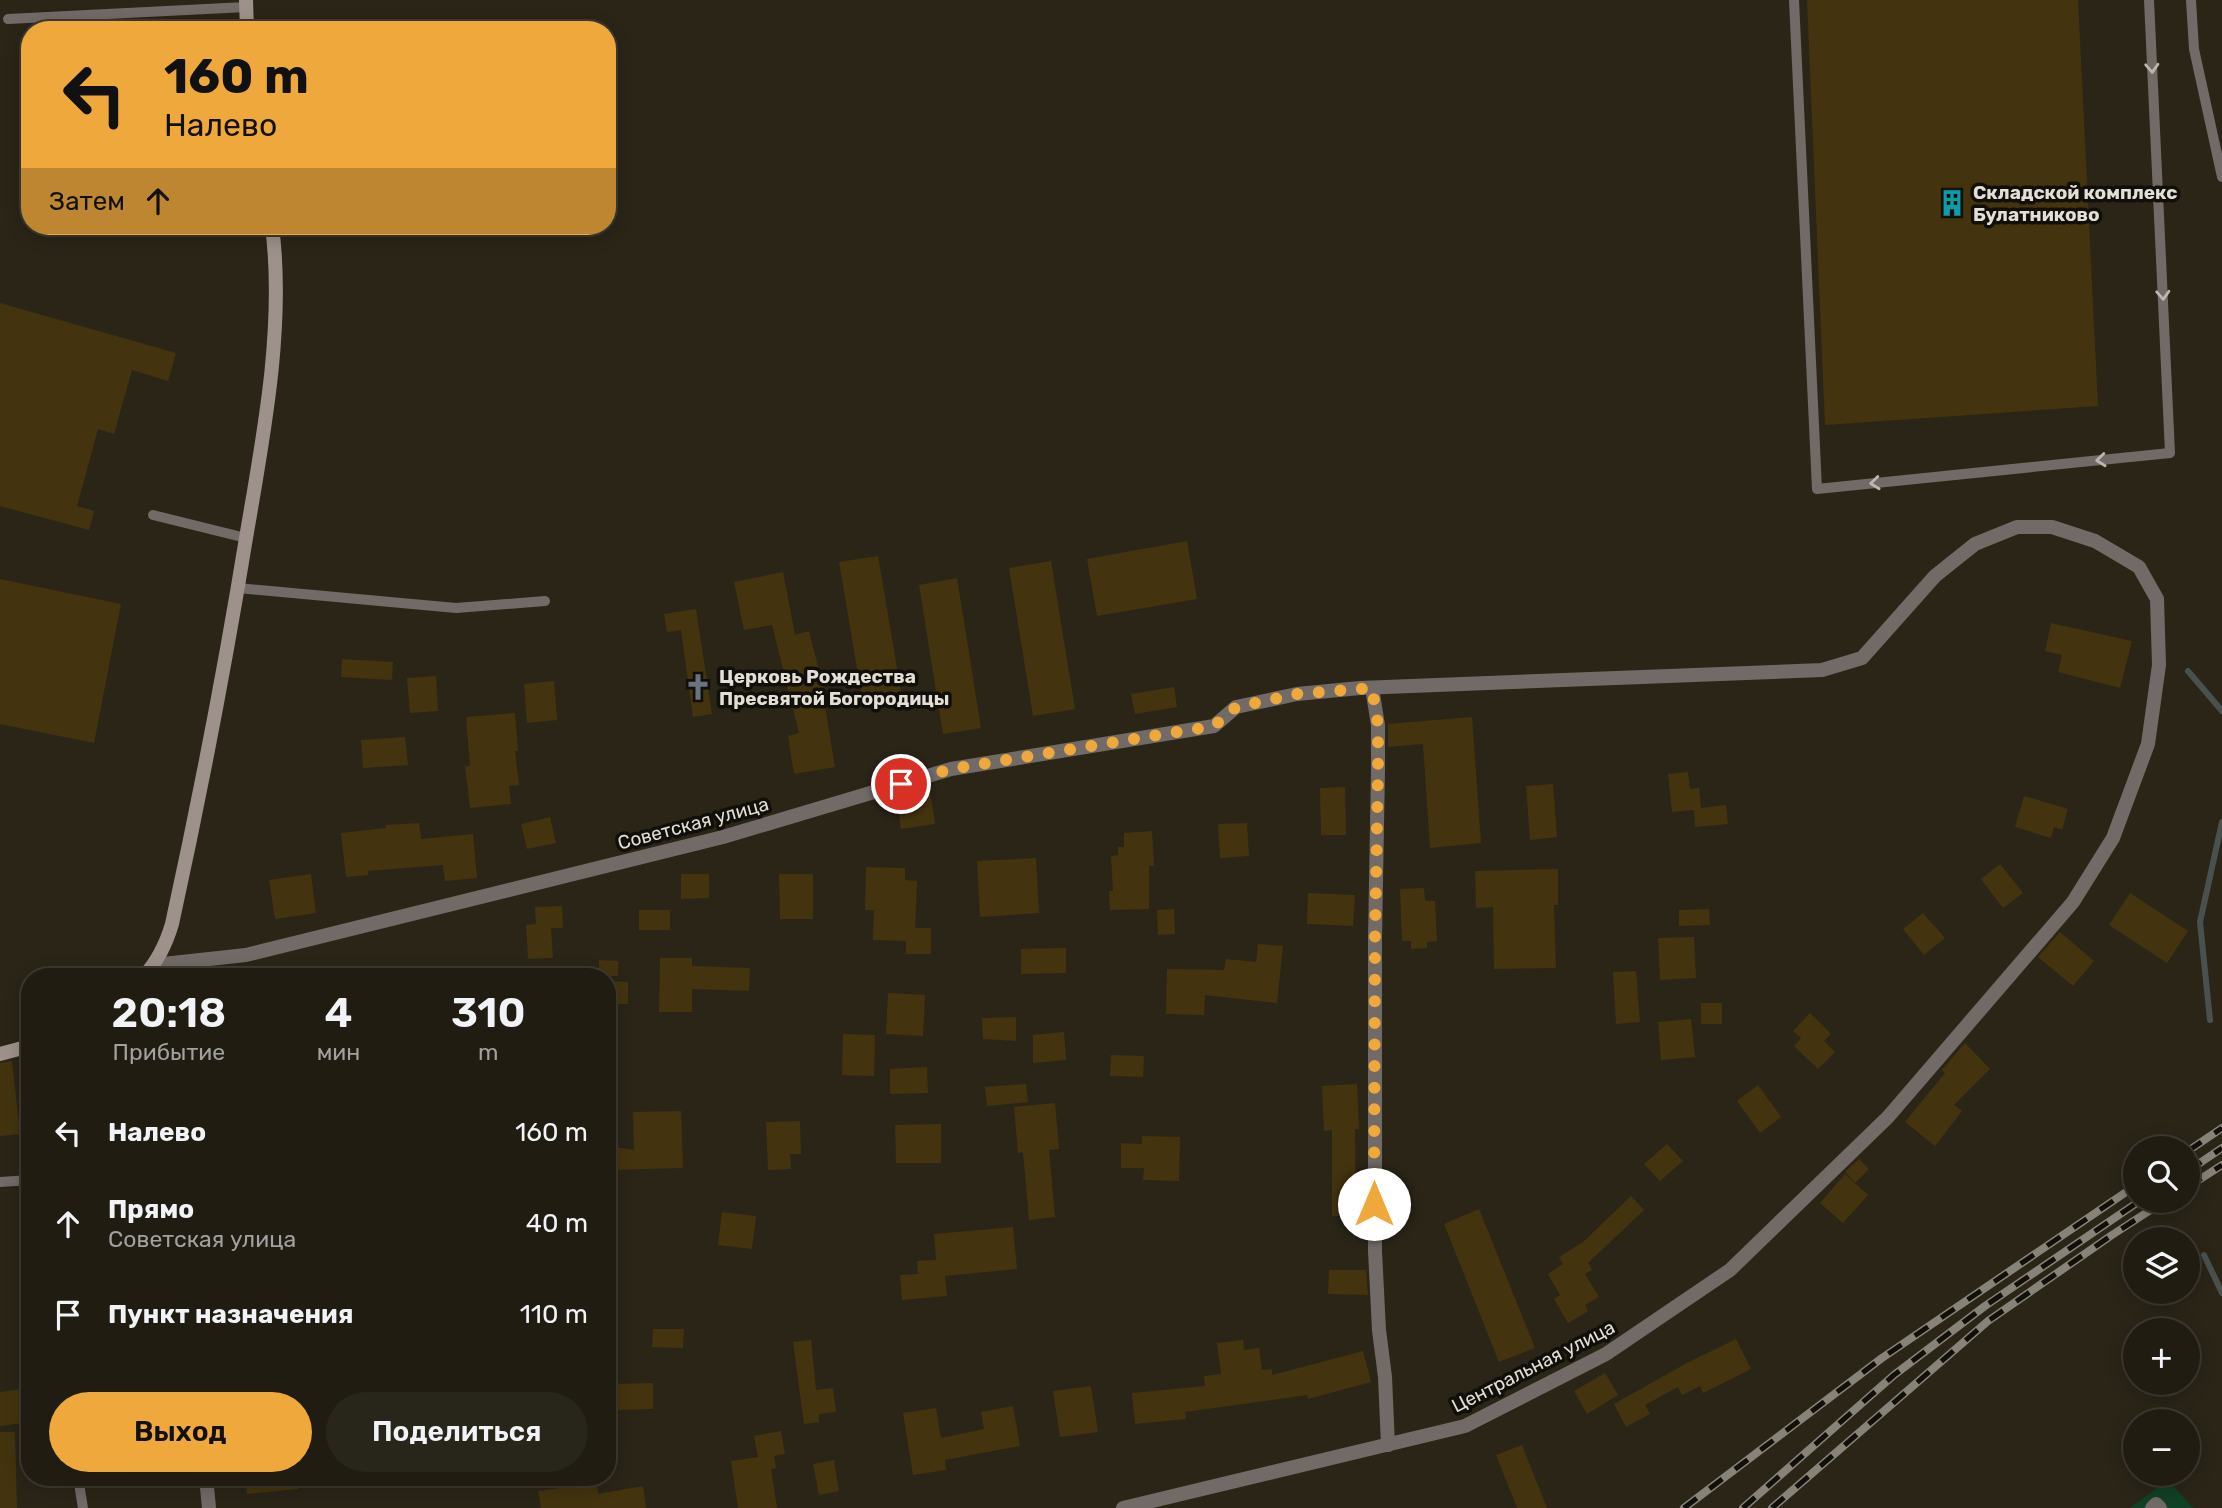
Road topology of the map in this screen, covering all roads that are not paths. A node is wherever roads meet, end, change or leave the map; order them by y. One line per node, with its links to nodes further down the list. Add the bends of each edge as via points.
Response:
1 (1794, 0): 2 (lane, one-way to 1, via 2170,453 1817,489)
2 (2149, 0)
3 (2191, 0): 6 (lane, via 2193,50)
4 (246, 4): 5 (lane)
5 (8, 19)
6 (2222, 177)
7 (273, 235): 9 (street, via 275,329)
8 (153, 515): 9 (lane)
9 (246, 538): 10 (street)
10 (238, 588): 11 (lane, via 456,608); 14 (street, via 172,924)
11 (545, 601)
12 (1372, 688): 13 (street, Центральная улица, via 1297,694); 20 (street, via 1378,725 1375,1251); 20 (street, Центральная улица, via 1822,670 1862,658 1935,576 1975,544 2017,527 2052,527 2095,541 2139,566 2157,599 2159,665 2148,744 2113,838 2073,902 1888,1117 1730,1270 1606,1354 1465,1426)
13 (1236, 707): 15 (street, Советская улица, via 1214,726 951,769 723,836 246,955)
14 (156, 968)
15 (172, 968)
16 (21, 1048): 17 (street)
17 (0, 1054)
18 (21, 1181): 19 (lane)
19 (0, 1182)
20 (1388, 1444): 25 (street, Центральная улица)
21 (79, 1486): 23 (lane)
22 (207, 1486): 24 (street)
23 (83, 1508)
24 (209, 1508)
25 (1123, 1508)
26 (2152, 1508): 27 (street, via 2156,1504)
27 (2160, 1508)

